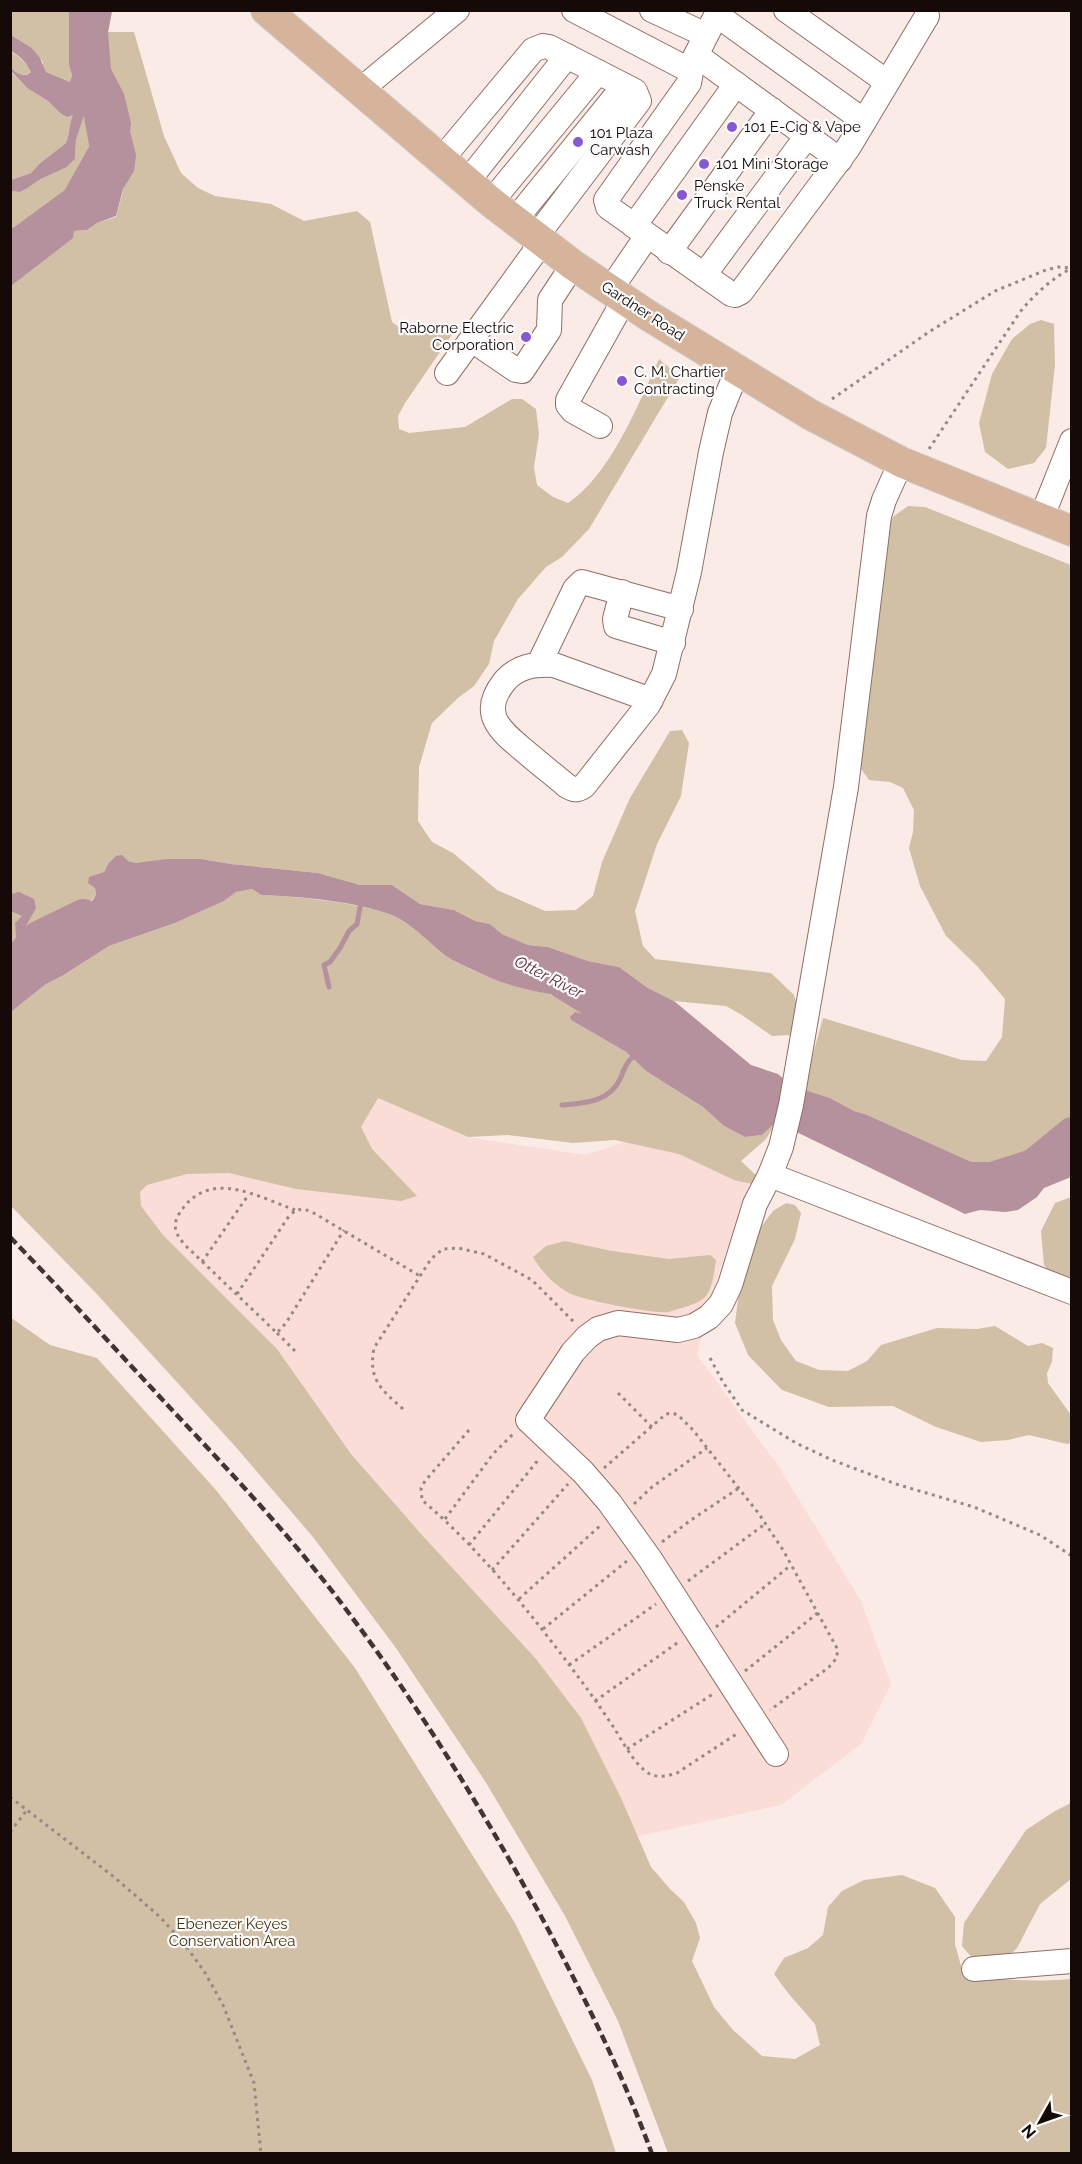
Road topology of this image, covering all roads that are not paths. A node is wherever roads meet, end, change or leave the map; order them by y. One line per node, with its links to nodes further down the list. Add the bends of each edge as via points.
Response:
1 (266, 10): 12 (main road, Gardner Road)
2 (457, 10): 12 (street)
3 (573, 10): 7 (street)
4 (652, 10): 7 (street)
5 (786, 10): 10 (street)
6 (927, 16): 10 (street)
7 (706, 37): 11 (street); 14 (street); 19 (street, via 684,90 606,200 608,207)
8 (559, 52): 9 (street); 17 (street); 17 (street, via 543,46 533,50)
9 (611, 79): 18 (street); 18 (street, via 635,91 639,101)
10 (887, 82): 14 (street)
11 (736, 84): 13 (street); 19 (street)
12 (359, 91): 17 (main road, Gardner Road)
13 (772, 110): 15 (street); 20 (street)
14 (864, 121): 16 (street)
15 (807, 136): 16 (street); 22 (street)
16 (840, 160): 22 (street, via 741,292 731,294)
17 (455, 172): 18 (main road, Gardner Road)
18 (517, 223): 21 (main road, Gardner Road); 23 (street)
19 (640, 231): 20 (street); 24 (street)
20 (669, 252): 22 (street)
21 (573, 265): 24 (main road, Gardner Road); 25 (street)
22 (704, 275)
23 (515, 279): 25 (street); 26 (street)
24 (617, 295): 27 (main road, Gardner Road); 29 (street, via 568,400 573,411)
25 (550, 304): 26 (street, via 549,330 522,371)
26 (471, 340): 28 (street)
27 (737, 371): 31 (main road, Gardner Road, via 811,415); 36 (street, via 720,413)
28 (447, 373)
29 (600, 426)
30 (1071, 441): 32 (street)
31 (909, 465): 33 (main road, Gardner Road); 40 (street, via 884,500 879,516 846,787 791,1106)
32 (1065, 474): 33 (street)
33 (1041, 519): 34 (main road, Gardner Road)
34 (1071, 531)
35 (622, 592): 36 (street); 37 (street, via 616,626); 38 (street, via 587,582 579,584)
36 (681, 609): 37 (street)
37 (673, 643): 39 (street)
38 (539, 664): 39 (street, via 554,665); 39 (street, via 514,672 497,692 493,700 495,721 504,734 573,790 584,786)
39 (651, 700)
40 (770, 1175): 41 (street); 42 (street, via 755,1204 730,1285 709,1317 678,1330 618,1323 598,1329 573,1352 528,1420 581,1469 644,1551)
41 (1071, 1292)
42 (776, 1754)
43 (1071, 1961): 44 (street)
44 (974, 1969)

